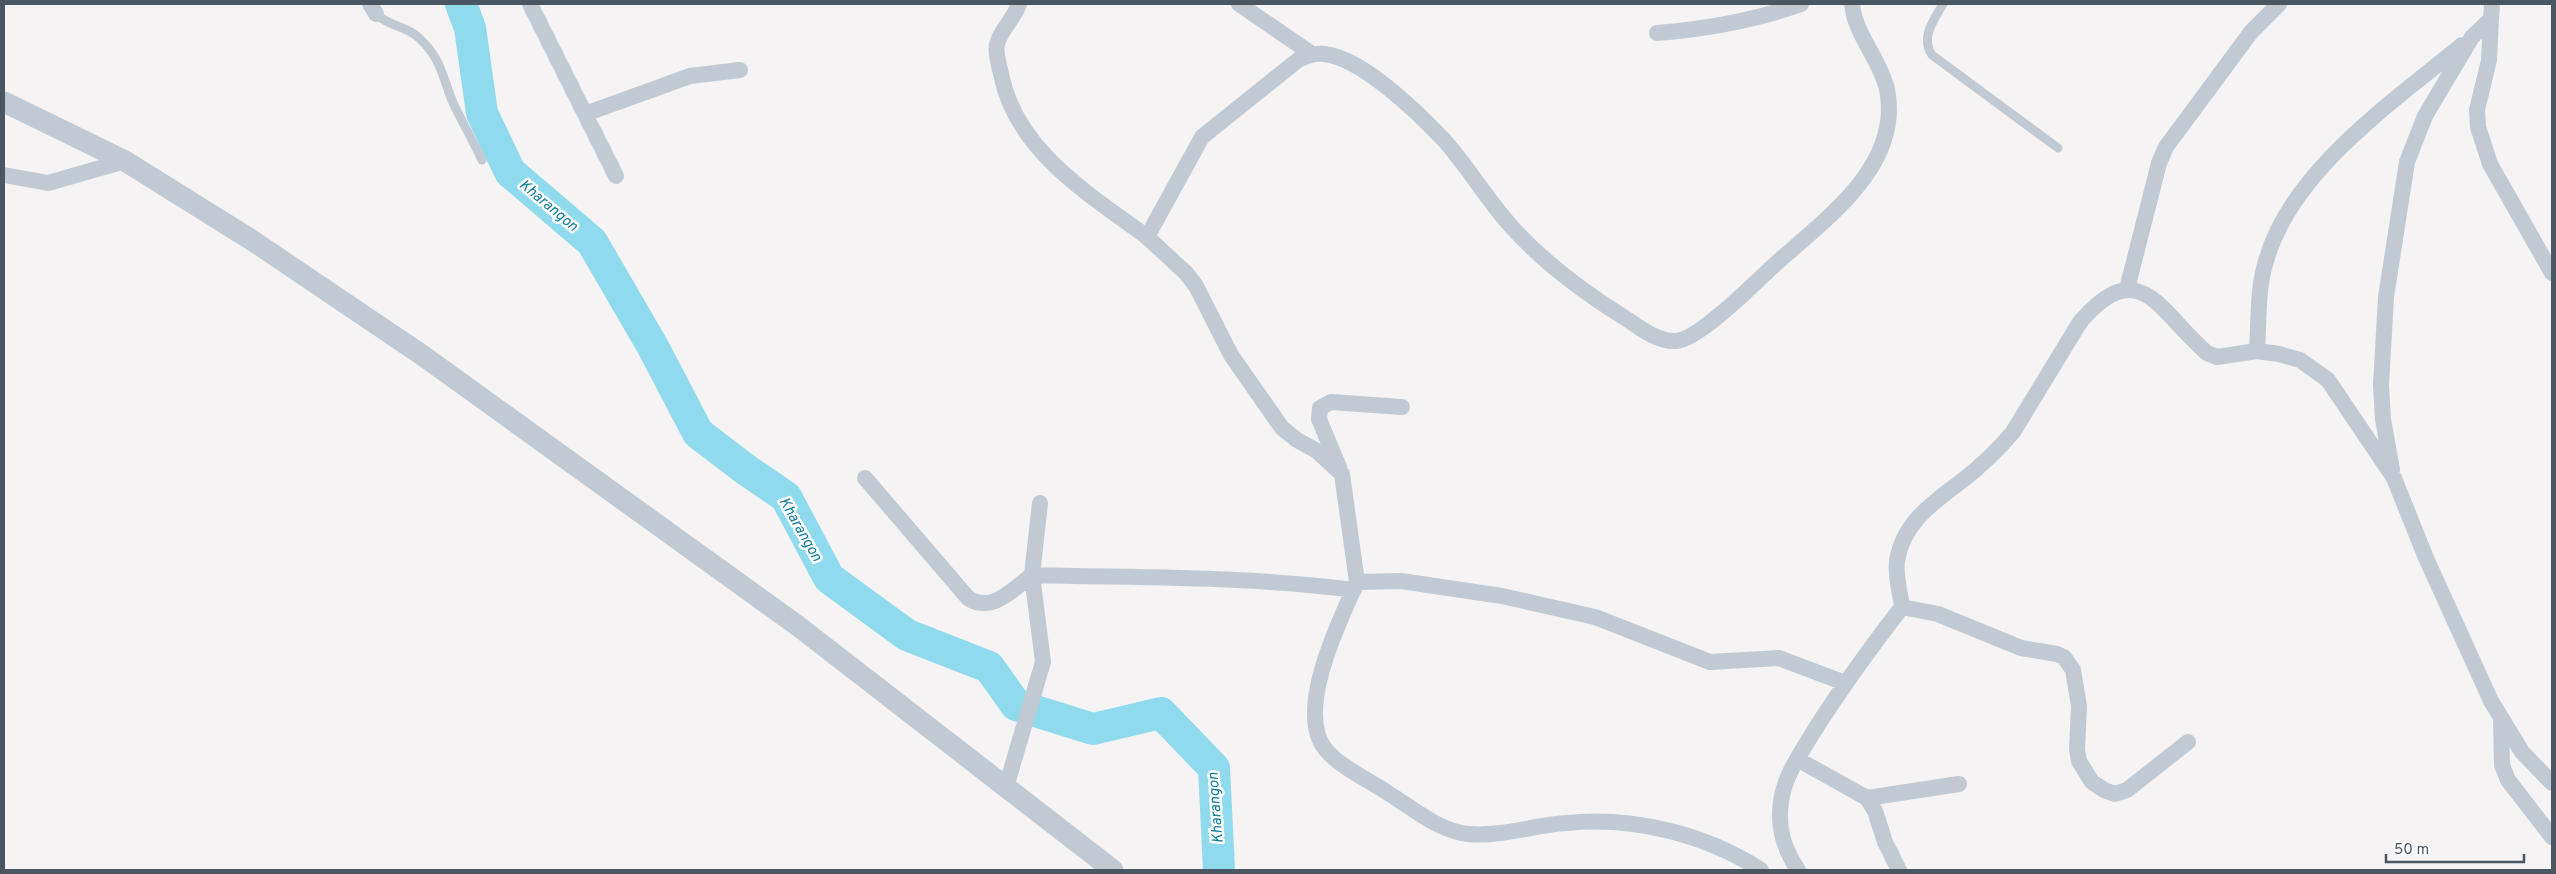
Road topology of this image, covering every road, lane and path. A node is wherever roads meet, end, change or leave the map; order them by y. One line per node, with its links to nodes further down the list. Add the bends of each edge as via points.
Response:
1 (530, 4): 15 (street)
2 (1018, 4): 21 (street, via 997,44 1004,91 1012,107 1025,130 1067,178)
3 (1240, 4): 12 (street)
4 (1801, 4): 10 (street, via 1768,16 1710,29)
5 (1852, 4): 12 (street, via 1857,25 1881,69 1887,90 1887,128 1873,165 1846,200 1756,283 1693,336 1677,341 1652,336 1554,267 1510,225 1444,141 1406,102 1360,69 1328,54)
6 (1943, 4): 16 (lane, via 1927,40 1932,55)
7 (2279, 4): 23 (street, via 2251,32 2166,148 2159,163)
8 (373, 9): 17 (lane, via 384,22 417,36 433,52 445,75 453,103)
9 (2491, 11): 11 (street); 22 (street, via 2489,60 2477,110 2478,127 2490,164)
10 (1657, 33)
11 (2472, 37): 24 (street, via 2358,131 2294,200 2265,261); 28 (street, via 2425,116 2407,162 2386,297 2382,385 2383,419)
12 (1312, 54): 21 (street, via 1288,67 1202,137)
13 (740, 70): 15 (street, via 690,76)
14 (4, 102): 18 (street)
15 (585, 114): 20 (street)
16 (2058, 148)
17 (482, 160)
18 (125, 161): 19 (street, via 48,183); 39 (street, via 250,239 422,355 798,626)
19 (4, 175)
20 (616, 176)
21 (1147, 237): 26 (street, via 1196,286 1231,355 1282,428 1325,457)
22 (2552, 273)
23 (2128, 289): 24 (street, via 2152,297 2207,353 2228,357); 32 (street, via 2105,298 2080,322 2008,437 1964,480 1932,502 1908,530 1897,563)
24 (2257, 351): 28 (street, via 2300,360 2328,380)
25 (1402, 407): 26 (street, via 1331,402 1320,408 1319,419)
26 (1342, 474): 31 (street)
27 (864, 478): 30 (street, via 974,603 996,602)
28 (2394, 478): 34 (street, via 2467,650)
29 (1040, 503): 30 (street)
30 (1032, 575): 31 (street); 39 (street, via 1043,653 1040,674)
31 (1355, 586): 33 (street, via 1401,581 1502,596 1595,617 1710,662 1779,658); 43 (street, via 1322,665 1316,694 1318,734 1332,756 1454,831 1486,834 1566,822 1657,828 1706,841)
32 (1902, 607): 33 (street); 35 (street, via 1938,614 2021,648 2064,657 2073,670 2079,706 2079,761 2092,782 2104,790 2115,794 2128,790)
33 (1844, 683): 36 (street)
34 (2500, 716): 37 (street, via 2522,752); 41 (street, via 2502,765 2508,780)
35 (2188, 742)
36 (1797, 759): 40 (street); 44 (street, via 1785,785 1780,818 1783,841)
37 (2552, 783)
38 (1959, 784): 40 (street)
39 (1006, 787): 42 (street)
40 (1867, 798): 45 (street)
41 (2552, 837)
42 (1113, 870)
43 (1761, 870)
44 (1798, 870)
45 (1899, 870)

